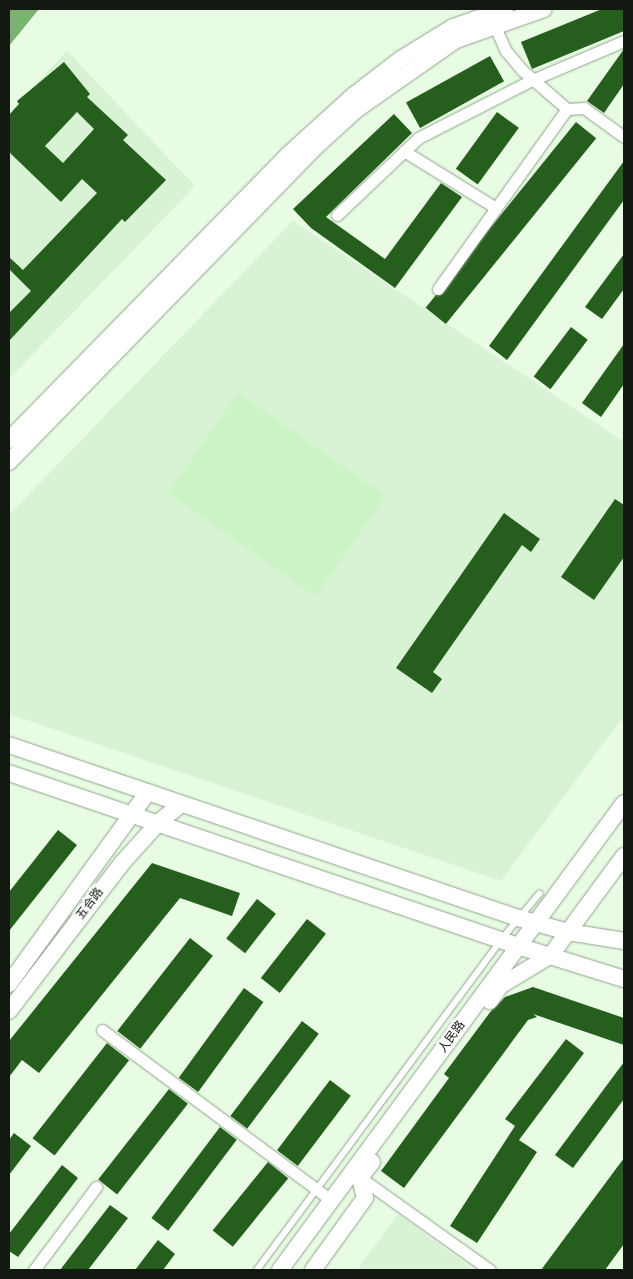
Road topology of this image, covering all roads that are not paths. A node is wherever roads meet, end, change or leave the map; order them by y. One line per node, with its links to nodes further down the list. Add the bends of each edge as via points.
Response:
1 (544, 9): 2 (main road)
2 (496, 16): 4 (street, via 506,51); 11 (main road, via 453,27 401,59 354,95 288,155); 12 (main road, via 356,110 310,152)
3 (624, 41): 4 (street)
4 (532, 80): 5 (street); 7 (street, via 418,138)
5 (567, 109): 6 (street, via 584,108); 8 (street)
6 (624, 137)
7 (404, 151): 8 (street); 9 (street)
8 (496, 208): 10 (street)
9 (338, 215)
10 (438, 289)
11 (9, 440)
12 (9, 462)
13 (9, 745): 15 (main road)
14 (9, 773): 18 (main road)
15 (148, 792): 17 (main road); 18 (main road, 五合路)
16 (624, 803): 23 (main road, 人民路)
17 (180, 804): 19 (main road, 五合路); 22 (main road)
18 (132, 814): 19 (main road); 30 (main road, 五合路)
19 (159, 822): 25 (main road); 31 (main road, 五合路, via 123,862)
20 (624, 856): 24 (main road, 人民路)
21 (539, 894): 22 (lane)
22 (518, 918): 23 (main road); 25 (lane)
23 (535, 923): 24 (main road); 27 (main road, 人民路)
24 (568, 932): 26 (main road); 28 (main road, 人民路)
25 (501, 940): 27 (main road); 35 (lane)
26 (624, 941)
27 (518, 946): 28 (main road); 33 (main road, 人民路)
28 (551, 955): 29 (main road); 33 (main road, 人民路, via 500,986)
29 (624, 979)
30 (9, 984)
31 (9, 1011)
32 (102, 1030): 35 (street)
33 (356, 1175): 36 (main road, 人民路); 40 (main road, via 365,1198); 41 (street)
34 (96, 1187): 37 (street)
35 (317, 1190): 36 (street); 38 (lane)
36 (331, 1200): 39 (main road, 人民路)
37 (34, 1270)
38 (257, 1270)
39 (280, 1270)
40 (313, 1270)
41 (490, 1270)

